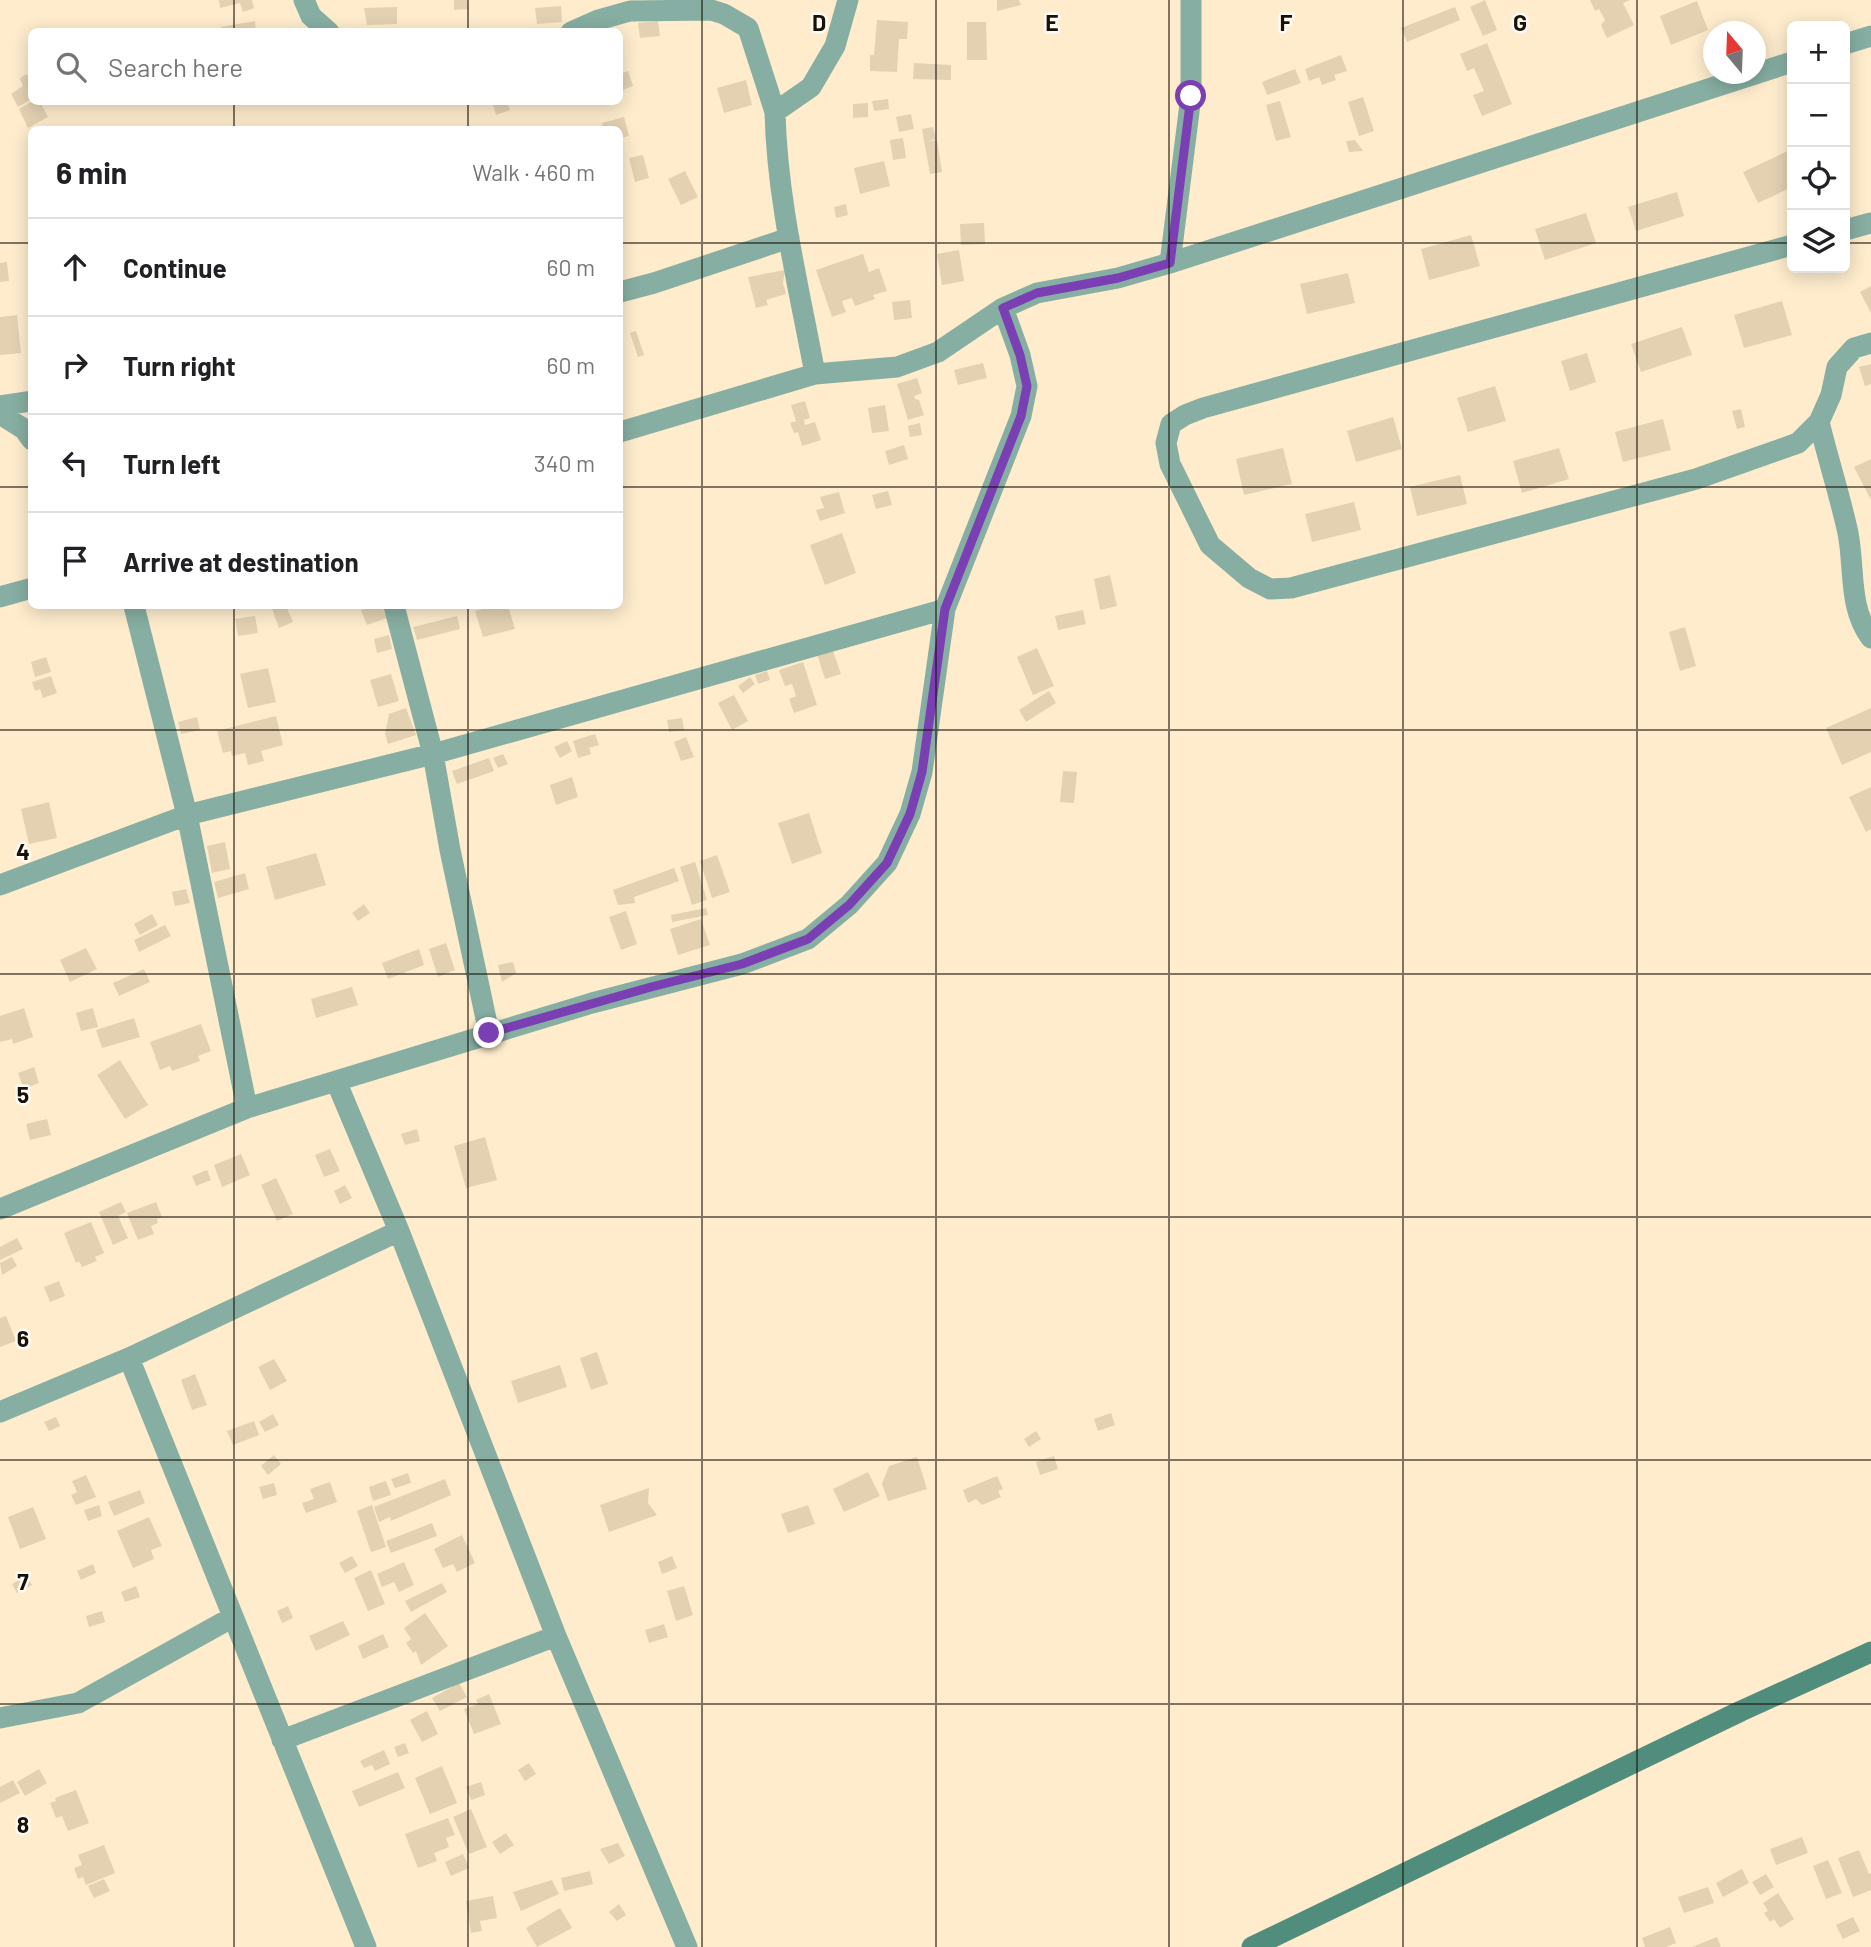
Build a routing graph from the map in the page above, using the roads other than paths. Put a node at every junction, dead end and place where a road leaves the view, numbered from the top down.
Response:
1 (304, 0) edge
2 (848, 0) edge
3 (1191, 0) edge
4 (599, 10) edge
5 (324, 28) edge
6 (576, 28) edge
7 (1871, 36) edge
8 (1850, 42) edge
9 (1787, 64) edge
10 (775, 112) junction
11 (1871, 223) edge
12 (1850, 229) edge
13 (789, 238) junction
14 (1787, 245) edge
15 (1170, 263) junction
16 (623, 291) edge
17 (1003, 308) junction
18 (1871, 343) edge
19 (815, 374) junction
20 (28, 402) edge
21 (0, 406) edge
22 (0, 414) edge
23 (1819, 422) junction
24 (623, 431) edge
25 (28, 435) edge
26 (28, 588) edge
27 (0, 597) edge
28 (135, 609) edge
29 (395, 609) edge
30 (945, 609) junction
31 (1871, 638) edge
32 (433, 754) junction
33 (187, 815) junction
34 (0, 885) edge
35 (489, 1033) junction
36 (336, 1081) junction
37 (247, 1108) junction
38 (0, 1209) edge
39 (399, 1231) junction
40 (129, 1358) junction
41 (0, 1412) edge
42 (233, 1617) junction
43 (556, 1636) junction
44 (1871, 1652) edge
45 (0, 1718) edge
46 (282, 1740) junction
47 (366, 1947) edge
48 (687, 1947) edge
49 (1252, 1947) edge

1 - 5 street
2 - 10 street
3 - 15 street
4 - 6 street
4 - 10 street
7 - 8 street
9 - 15 street
10 - 13 street
11 - 12 street
13 - 16 street
13 - 19 street
14 - 23 street
15 - 17 street
17 - 19 street
17 - 30 street
18 - 23 street
19 - 24 street
20 - 21 street
22 - 25 street
23 - 31 street
26 - 27 street
28 - 33 street
29 - 32 street
30 - 32 street
30 - 35 street
32 - 33 street
32 - 35 street
33 - 34 street
33 - 37 street
35 - 36 street
36 - 37 street
36 - 39 street
37 - 38 street
39 - 40 street
39 - 43 street
40 - 41 street
40 - 42 street
42 - 45 street
42 - 46 street
43 - 46 street
43 - 48 street
44 - 49 street
46 - 47 street

